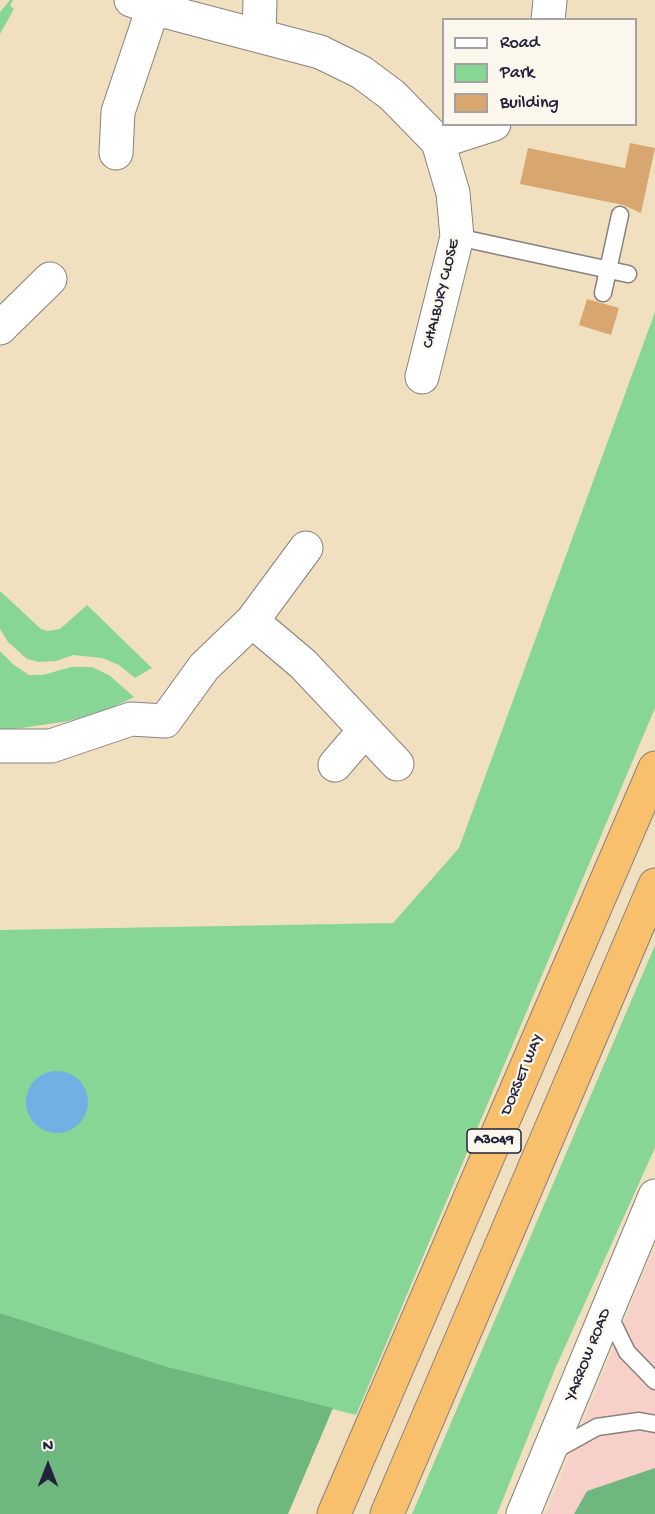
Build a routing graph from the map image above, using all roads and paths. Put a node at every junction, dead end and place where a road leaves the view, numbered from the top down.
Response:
1 (260, 0) edge
2 (142, 4) edge
3 (259, 36) junction
4 (488, 126) edge
5 (438, 142) junction
6 (116, 153) dead end
7 (620, 215) dead end
8 (457, 237) junction
9 (608, 270) junction
10 (628, 274) dead end
11 (50, 279) dead end
12 (603, 293) dead end
13 (5, 313) edge
14 (422, 377) dead end
15 (306, 548) dead end
16 (252, 621) junction
17 (365, 730) junction
18 (0, 746) edge
19 (397, 764) dead end
20 (335, 765) dead end
21 (655, 768) edge
22 (655, 885) edge
23 (655, 1196) edge
24 (607, 1310) junction
25 (655, 1381) edge
26 (655, 1424) edge
27 (548, 1455) junction
28 (334, 1514) edge
29 (387, 1514) edge
30 (523, 1514) edge

1 - 3 street
2 - 3 street, CHALBURY CLOSE
2 - 6 street, CHALBURY CLOSE
3 - 5 street, CHALBURY CLOSE
4 - 5 street
5 - 8 street, CHALBURY CLOSE
7 - 9 lane
8 - 9 lane
8 - 14 street, CHALBURY CLOSE
9 - 10 lane
9 - 12 lane
11 - 13 street
15 - 16 street
16 - 17 street
16 - 18 street
17 - 19 street
17 - 20 street
21 - 28 highway, DORSET WAY / A3049
22 - 29 highway, A3049
23 - 24 street, YARROW ROAD
24 - 25 lane
24 - 27 street, YARROW ROAD
26 - 27 lane
27 - 30 street, YARROW ROAD

